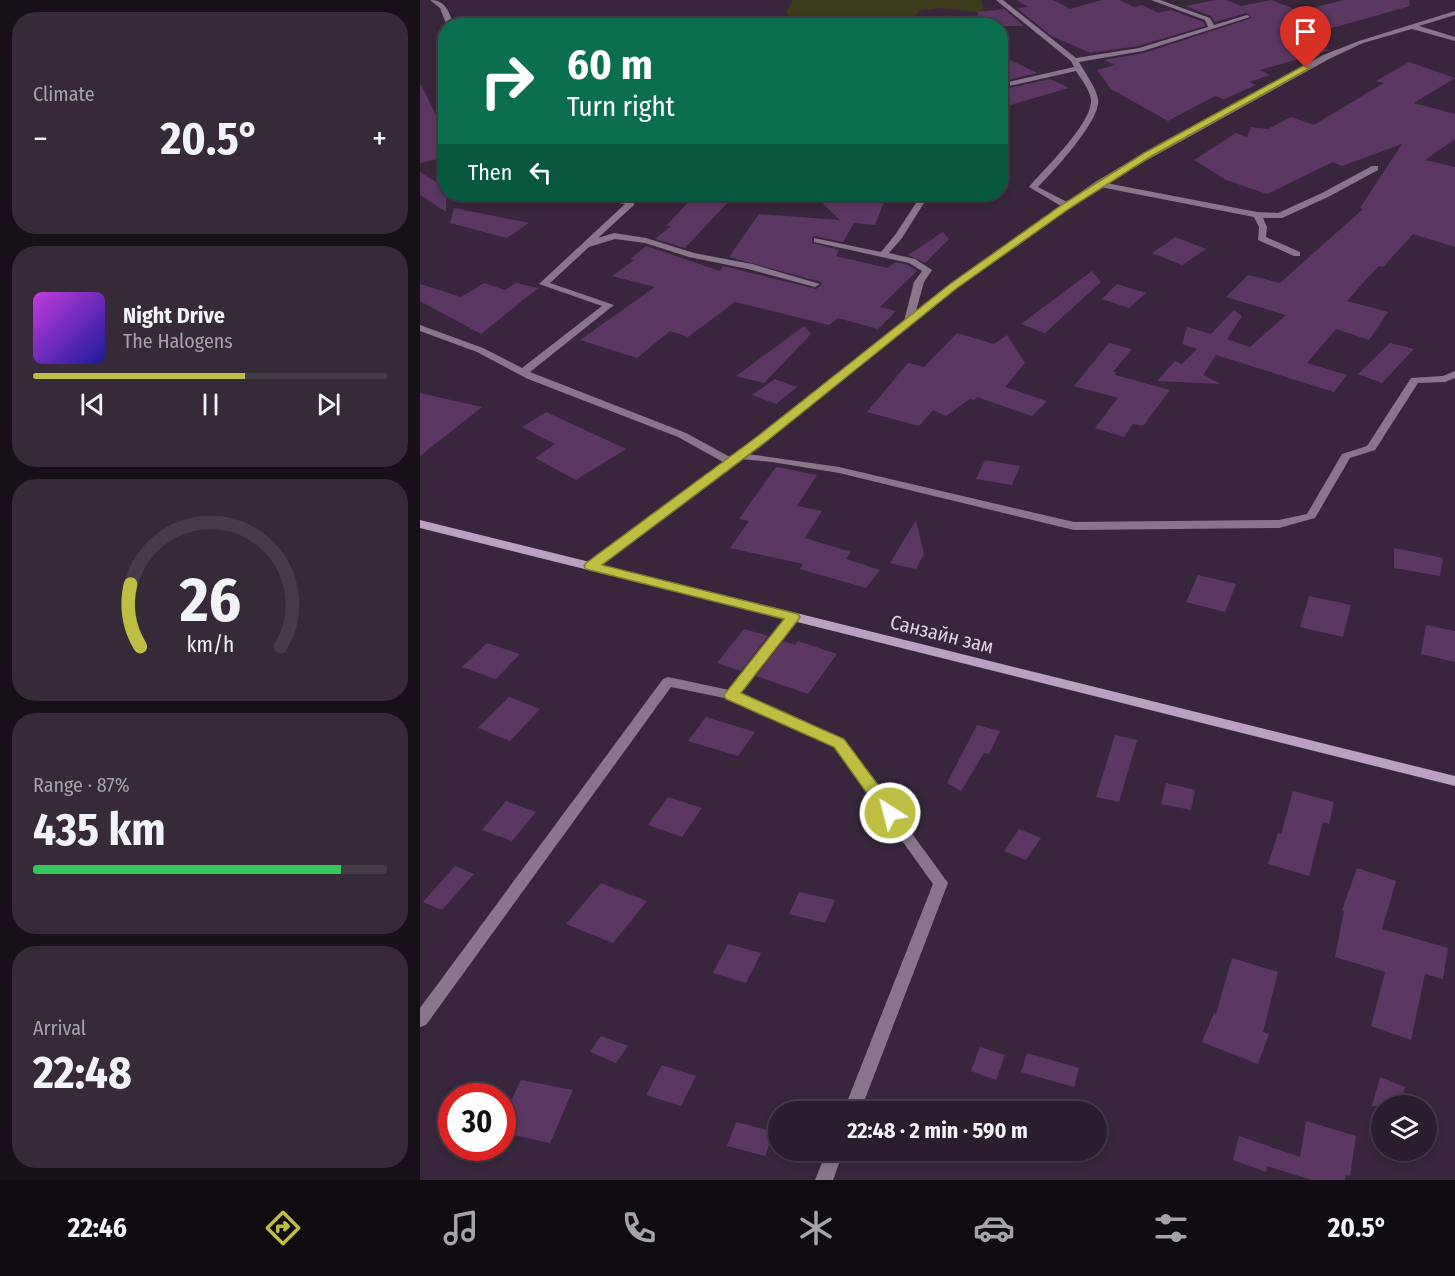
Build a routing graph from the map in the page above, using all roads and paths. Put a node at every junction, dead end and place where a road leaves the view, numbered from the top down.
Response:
1 (433, 0) edge
2 (999, 0) edge
3 (1154, 0) edge
4 (1455, 13) edge
5 (1246, 17) dead end
6 (448, 18) edge
7 (1410, 26) junction
8 (1212, 28) junction
9 (1455, 39) edge
10 (1076, 64) junction
11 (1008, 84) edge
12 (1375, 168) dead end
13 (1098, 184) junction
14 (619, 201) edge
15 (919, 201) edge
16 (1067, 206) junction
17 (1257, 215) junction
18 (817, 240) dead end
19 (586, 245) junction
20 (884, 254) junction
21 (1297, 254) dead end
22 (815, 284) dead end
23 (909, 321) junction
24 (420, 328) edge
25 (523, 372) junction
26 (1455, 374) edge
27 (735, 459) junction
28 (420, 524) edge
29 (591, 566) junction
30 (793, 617) junction
31 (732, 695) junction
32 (1455, 781) edge
33 (420, 1020) edge
34 (855, 1101) edge
35 (832, 1161) edge
36 (824, 1180) edge

1 - 6 street
2 - 10 street
3 - 8 street
4 - 7 street
5 - 8 street
7 - 9 street
7 - 13 street
8 - 10 street
10 - 11 street
10 - 16 street
12 - 17 street
13 - 16 street
13 - 17 street
14 - 19 street
15 - 20 street
16 - 23 street
17 - 21 street
18 - 20 street
19 - 22 street
19 - 25 street
20 - 23 street
23 - 27 street
24 - 25 street
25 - 27 street
26 - 27 street
27 - 29 street
28 - 29 main road, Санзайн зам
29 - 30 main road, Санзайн зам
30 - 31 street
30 - 32 main road, Санзайн зам
31 - 33 street
31 - 34 street
35 - 36 street

